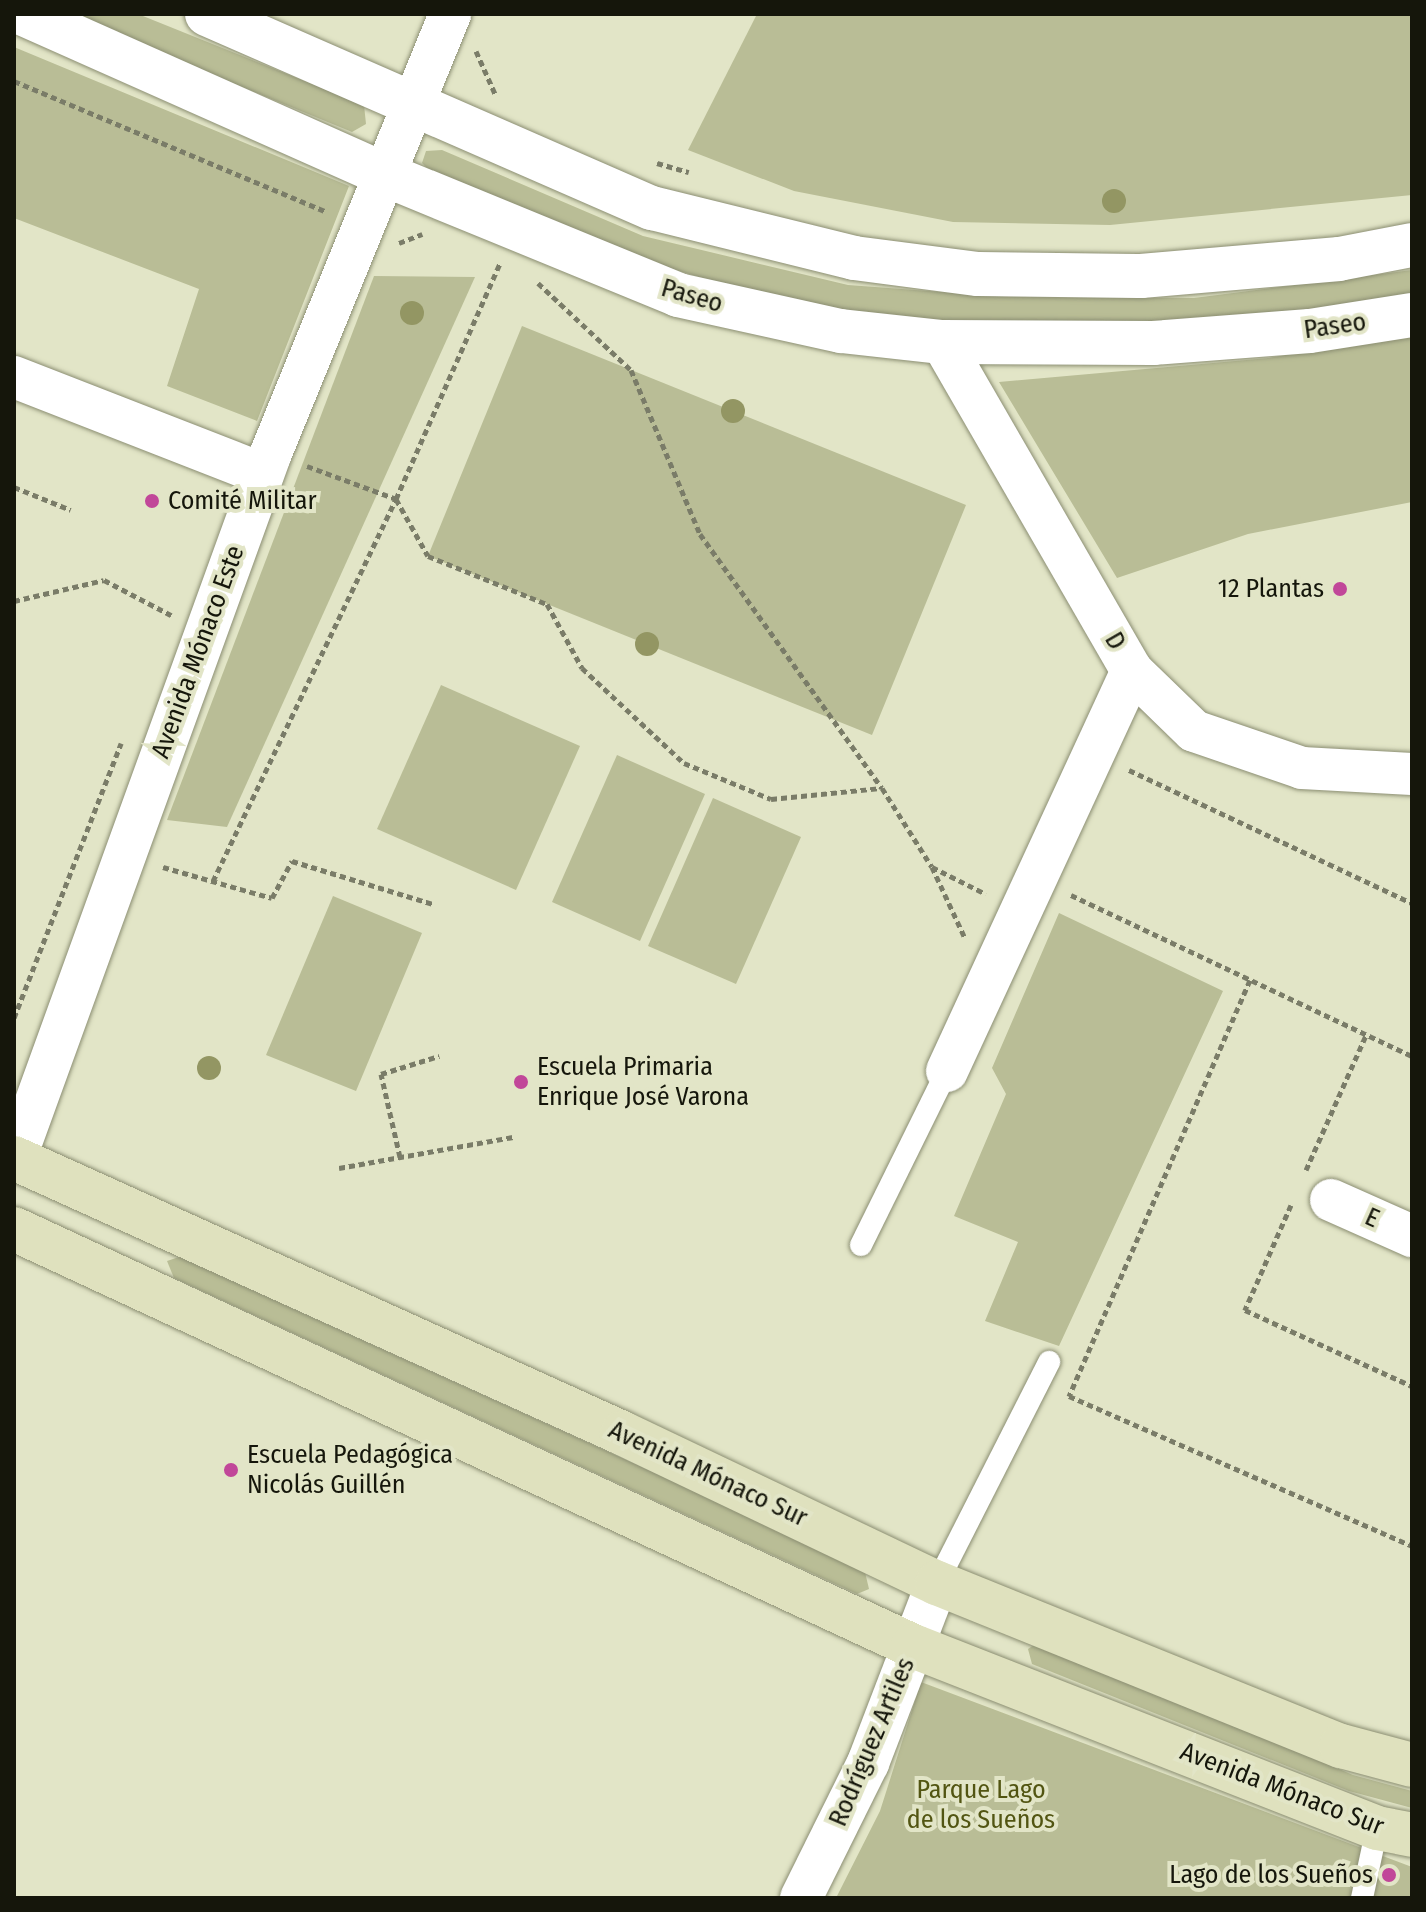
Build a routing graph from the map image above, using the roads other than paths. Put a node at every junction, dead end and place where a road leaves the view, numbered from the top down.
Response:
1 (25, 14) edge
2 (207, 14) edge
3 (460, 25) edge
4 (416, 106) junction
5 (386, 175) junction
6 (1412, 245) edge
7 (1412, 315) edge
8 (942, 342) junction
9 (14, 377) edge
10 (267, 463) junction
11 (1132, 671) junction
12 (1412, 774) edge
13 (947, 1071) joint
14 (14, 1160) edge
15 (1310, 1192) road end
16 (14, 1229) edge
17 (1412, 1236) edge
18 (861, 1245) dead end
19 (1049, 1362) dead end
20 (937, 1583) junction
21 (913, 1646) junction
22 (1406, 1764) edge
23 (1395, 1832) edge
24 (801, 1898) edge
25 (1362, 1898) edge

1 - 5 street, Paseo
2 - 4 street
3 - 4 street, Avenida Mónaco Este
4 - 5 street, Avenida Mónaco Este
4 - 6 street
5 - 8 street, Paseo
5 - 10 street, Avenida Mónaco Este
7 - 8 street, Paseo
8 - 11 street, D
9 - 10 street
10 - 14 street, Avenida Mónaco Este
11 - 12 street, D
11 - 13 street
13 - 18 lane
14 - 20 main road, Avenida Mónaco Sur
15 - 17 street, E
16 - 21 main road, Avenida Mónaco Sur
19 - 20 lane
20 - 21 street, Rodríguez Artiles
20 - 22 main road, Avenida Mónaco Sur
21 - 23 main road, Avenida Mónaco Sur
21 - 24 street, Rodríguez Artiles
22 - 23 main road
23 - 25 lane

